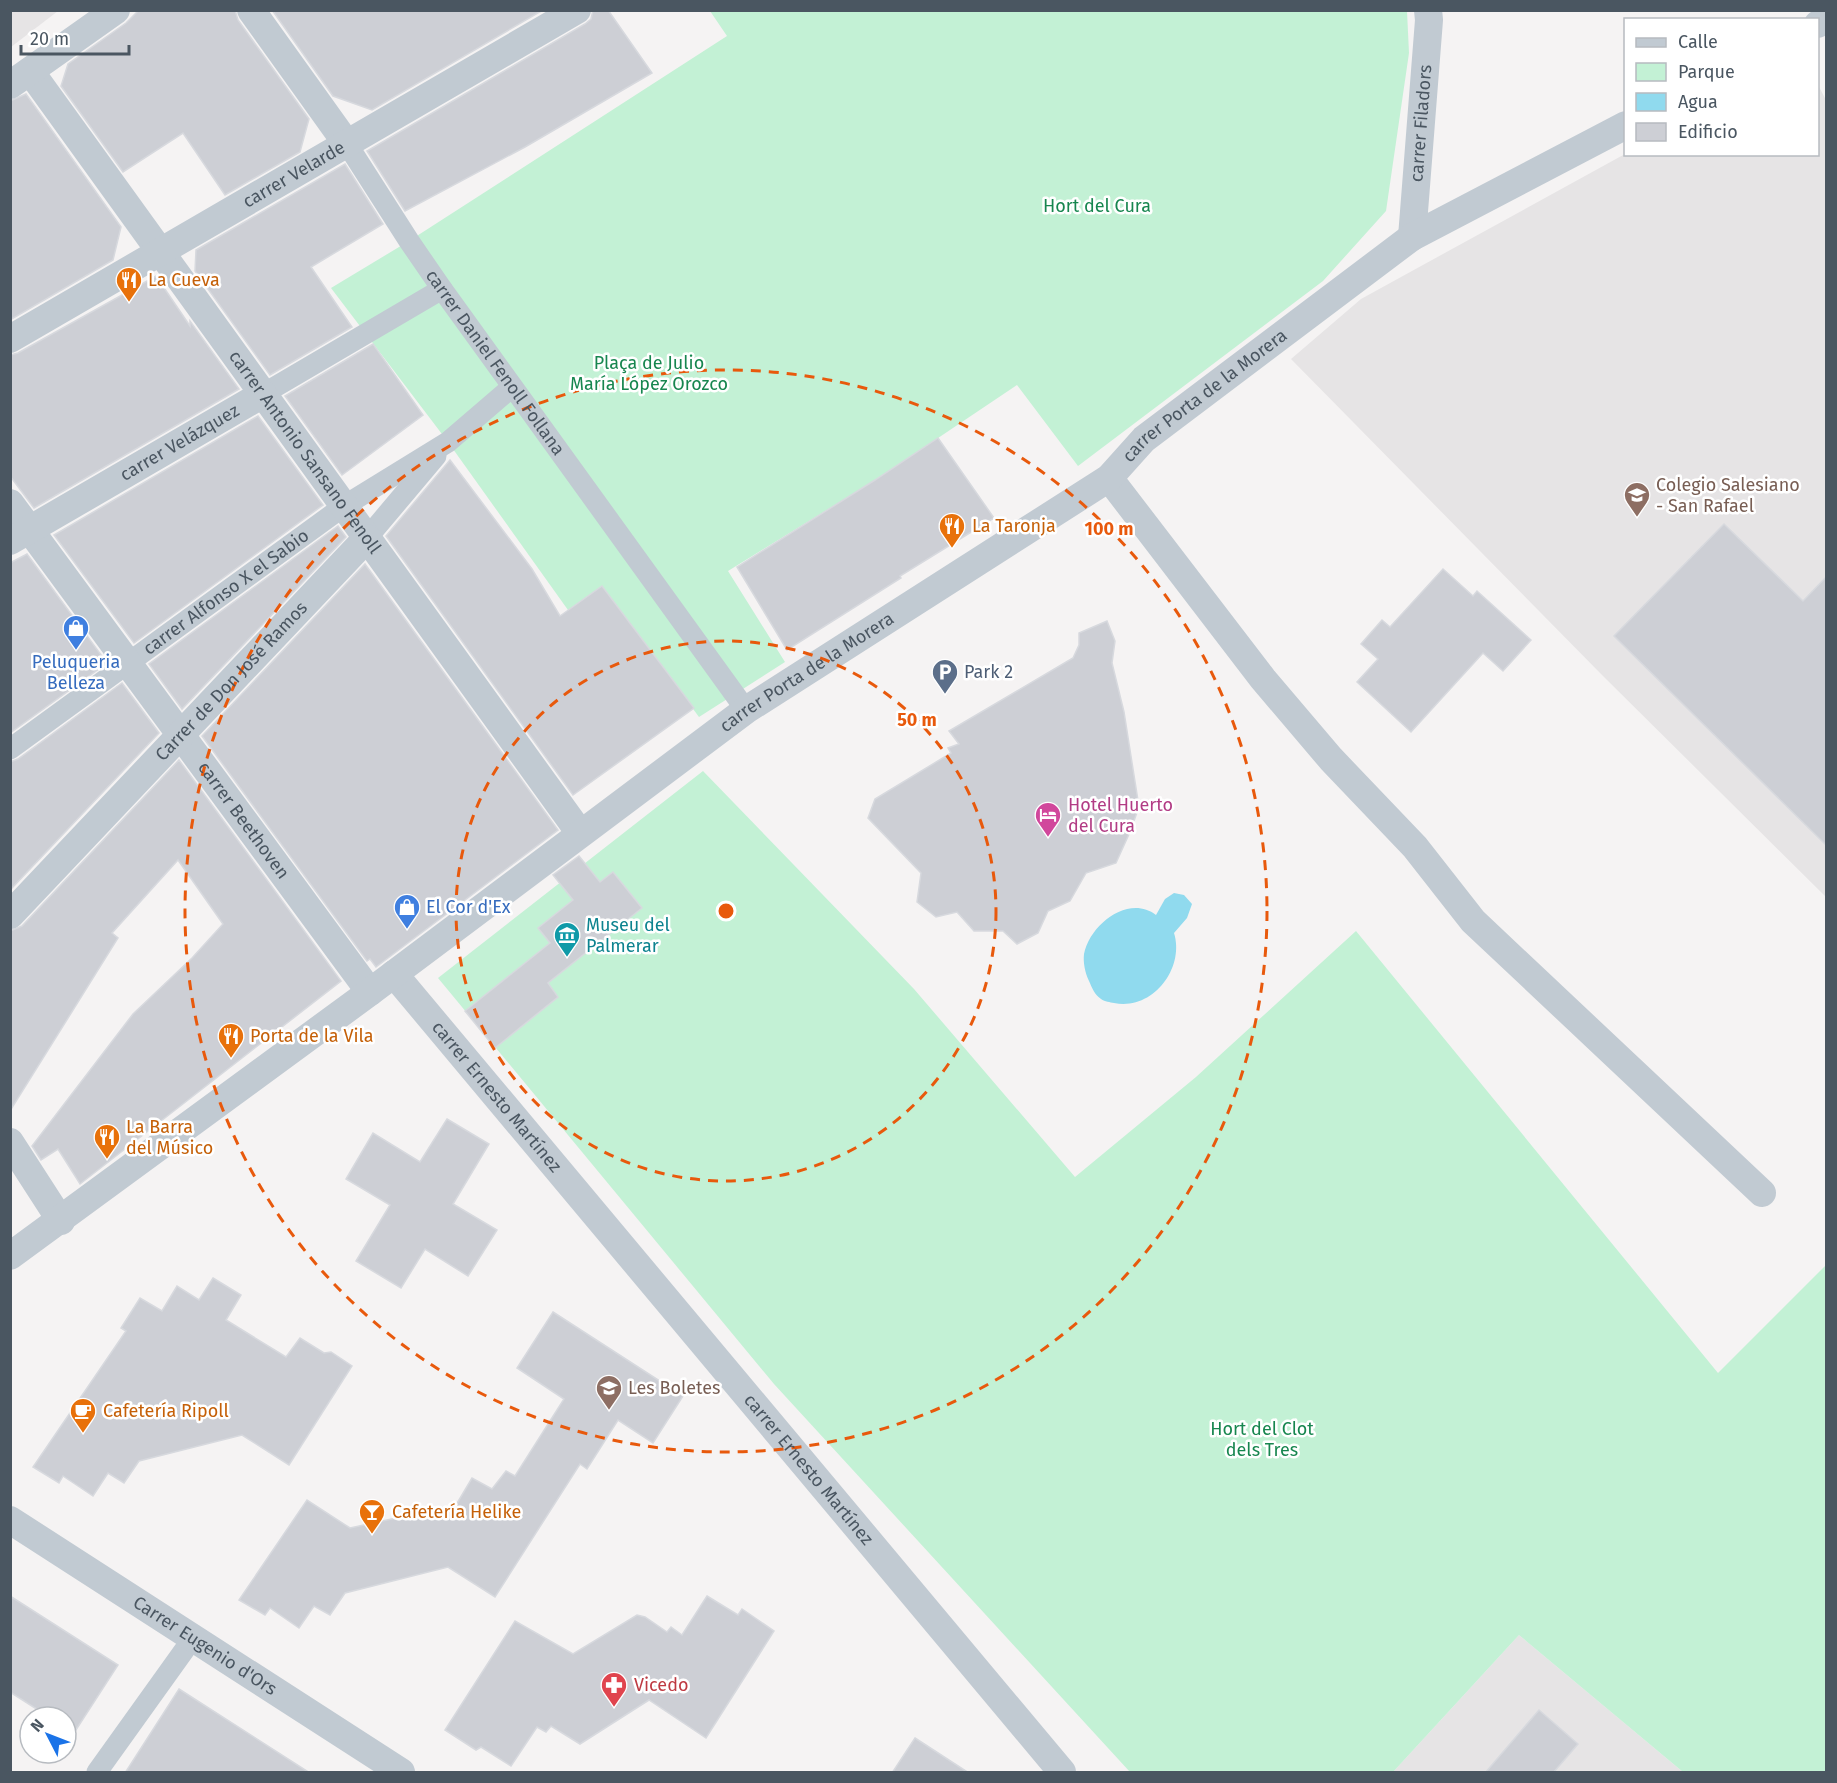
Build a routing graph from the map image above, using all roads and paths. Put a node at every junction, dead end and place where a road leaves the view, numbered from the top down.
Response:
1 (116, 10) edge
2 (251, 10) edge
3 (577, 10) edge
4 (1428, 10) edge
5 (20, 78) edge
6 (1624, 126) edge
7 (346, 144) junction
8 (1412, 237) junction
9 (160, 251) junction
10 (442, 289) junction
11 (10, 339) edge
12 (512, 387) junction
13 (263, 394) junction
14 (448, 442) junction
15 (1109, 478) junction
16 (10, 503) edge
17 (344, 506) junction
18 (20, 535) edge
19 (367, 538) junction
20 (128, 664) junction
21 (746, 710) junction
22 (181, 735) junction
23 (10, 749) edge
24 (580, 833) junction
25 (10, 915) edge
26 (394, 974) junction
27 (370, 992) junction
28 (10, 1142) edge
29 (1762, 1194) dead end
30 (61, 1221) junction
31 (10, 1256) edge
32 (10, 1520) edge
33 (193, 1638) junction
34 (397, 1772) edge
35 (97, 1773) edge
36 (1062, 1773) edge

1 - 5 street
2 - 7 street, carrer Daniel Fenoll Follana
3 - 7 street, carrer Velarde
4 - 8 street, carrer Filadors
5 - 9 street, carrer Antonio Sansano Fenoll
6 - 8 street, carrer Porta de la Morera
7 - 9 street, carrer Velarde
7 - 10 street, carrer Daniel Fenoll Follana
8 - 15 street, carrer Porta de la Morera
9 - 11 street, carrer Velarde
9 - 13 street, carrer Antonio Sansano Fenoll
10 - 12 street, carrer Daniel Fenoll Follana
10 - 13 street, carrer Velázquez
12 - 14 street
12 - 21 street, carrer Daniel Fenoll Follana
13 - 17 street, carrer Antonio Sansano Fenoll
13 - 18 street, carrer Velázquez
14 - 17 street, carrer Alfonso X el Sabio
14 - 19 street, Carrer de Don José Ramos
15 - 21 street, carrer Porta de la Morera
15 - 29 street
16 - 18 street, carrer Beethoven
17 - 19 street, carrer Antonio Sansano Fenoll
17 - 20 street, carrer Alfonso X el Sabio
18 - 20 street, carrer Beethoven
19 - 22 street, Carrer de Don José Ramos
19 - 24 street, carrer Antonio Sansano Fenoll
20 - 22 street, carrer Beethoven
20 - 23 street, carrer Alfonso X el Sabio
21 - 24 street, carrer Porta de la Morera
22 - 25 street, Carrer de Don José Ramos
22 - 27 street, carrer Beethoven
24 - 26 street, carrer Porta de la Morera
26 - 27 street, carrer Porta de la Morera
26 - 36 street, carrer Ernesto Martínez
27 - 30 street, carrer Porta de la Morera
28 - 30 street
30 - 31 street, carrer Porta de la Morera
32 - 33 street, Carrer Eugenio d'Ors
33 - 34 street, Carrer Eugenio d'Ors
33 - 35 street

